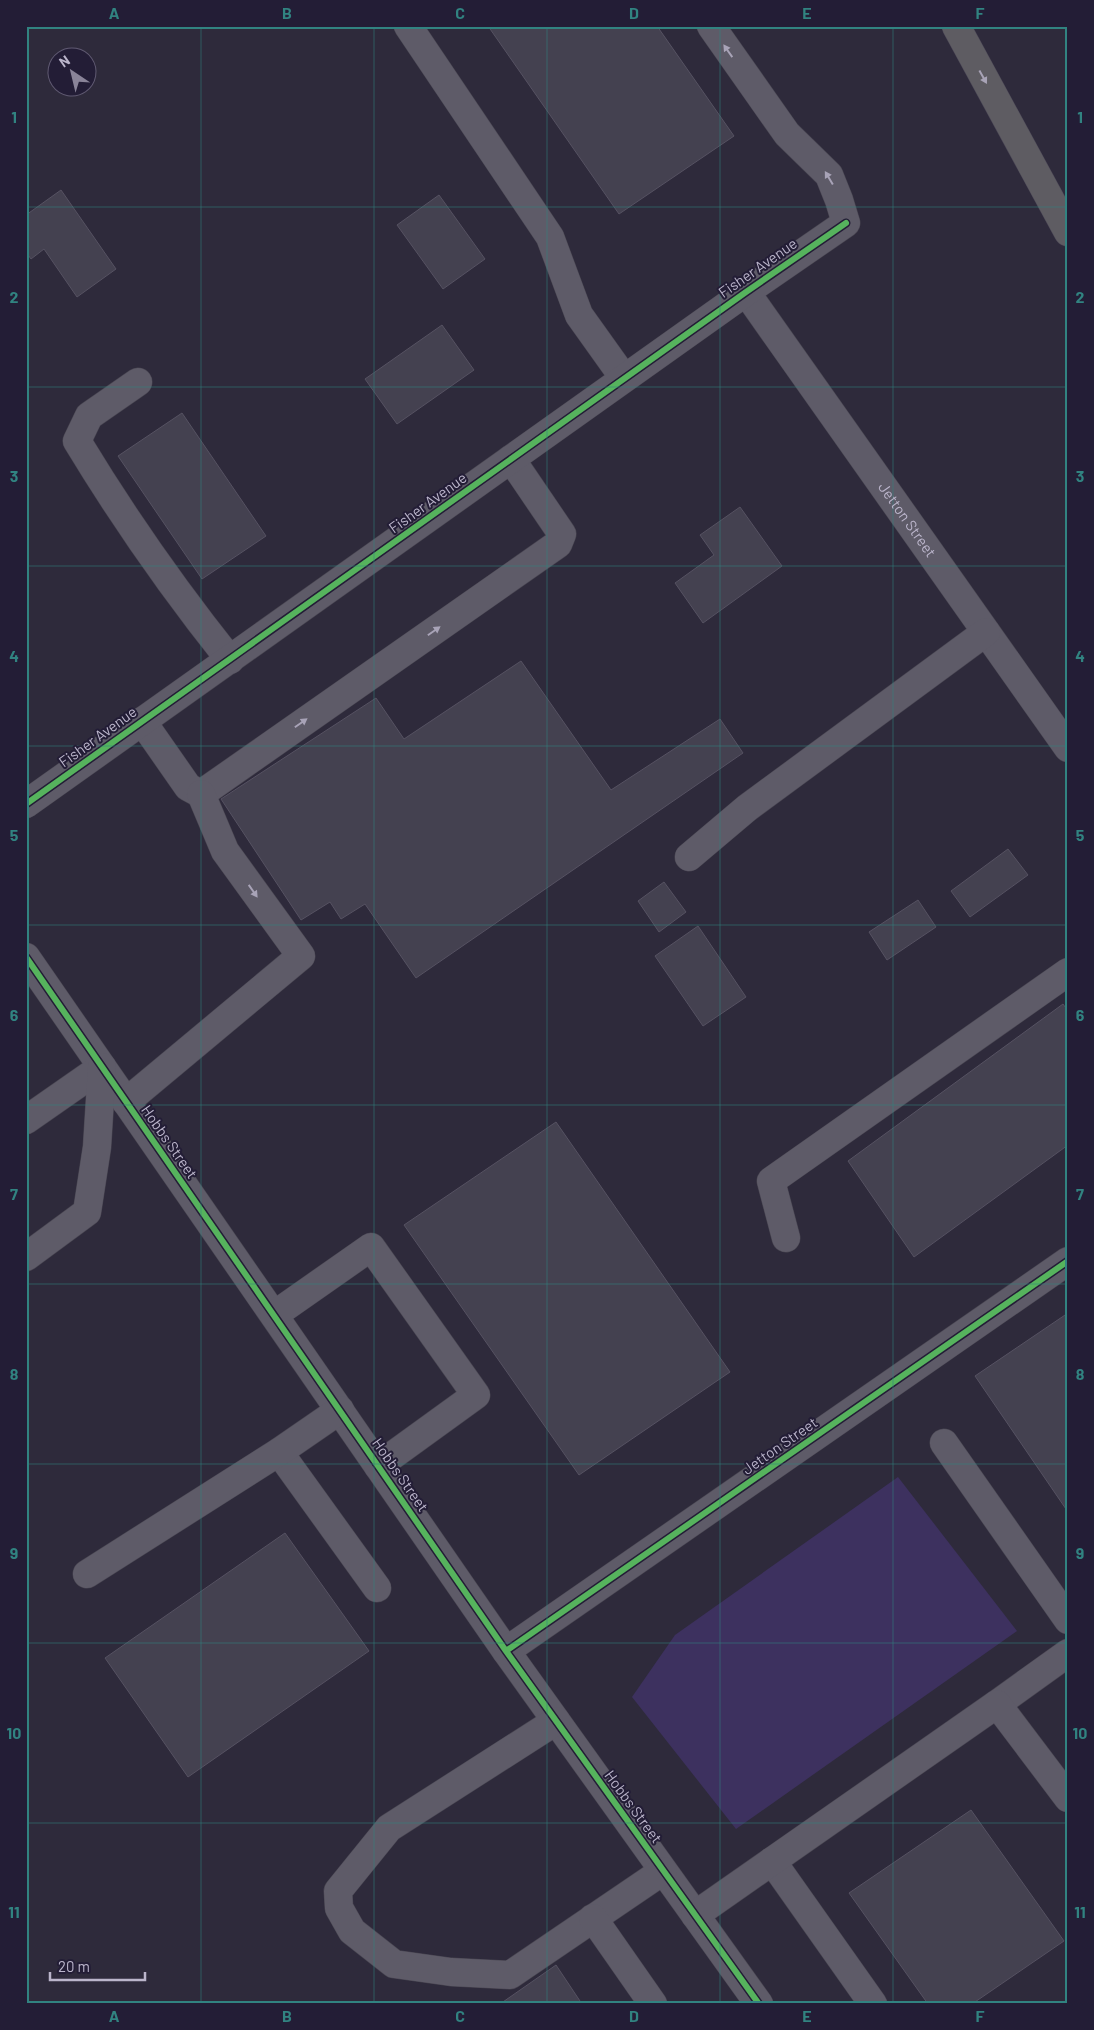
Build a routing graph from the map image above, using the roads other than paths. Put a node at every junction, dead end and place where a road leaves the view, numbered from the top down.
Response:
1 (408, 26) edge
2 (711, 26) edge
3 (956, 26) edge
4 (1068, 232) edge
5 (746, 292) junction
6 (624, 378) junction
7 (138, 382) dead end
8 (511, 459) junction
9 (986, 632) junction
10 (230, 660) junction
11 (142, 721) junction
12 (1068, 748) edge
13 (201, 794) junction
14 (26, 804) edge
15 (689, 857) dead end
16 (26, 957) edge
17 (1068, 972) edge
18 (102, 1067) junction
19 (126, 1102) junction
20 (26, 1120) edge
21 (786, 1238) dead end
22 (26, 1257) edge
23 (1068, 1261) edge
24 (274, 1315) junction
25 (340, 1410) junction
26 (944, 1443) dead end
27 (279, 1452) junction
28 (378, 1466) junction
29 (87, 1574) dead end
30 (377, 1588) dead end
31 (1068, 1620) edge
32 (506, 1651) junction
33 (1068, 1653) edge
34 (996, 1704) junction
35 (556, 1721) junction
36 (1068, 1798) edge
37 (772, 1861) junction
38 (663, 1871) junction
39 (695, 1915) junction
40 (592, 1918) junction
41 (653, 2004) edge
42 (759, 2004) edge
43 (873, 2004) edge

1 - 6 street
5 -> 2 street, Fisher Avenue
3 -> 4 highway
5 - 6 street, Fisher Avenue
5 - 9 street, Jetton Street
6 - 8 street, Fisher Avenue
7 - 10 street
8 - 10 street, Fisher Avenue
13 -> 8 street
9 - 12 street, Jetton Street
9 - 15 street
10 - 11 street, Fisher Avenue
11 - 13 street
11 - 14 street, Fisher Avenue
13 -> 19 street
16 - 18 street, Hobbs Street
17 - 21 street
18 - 19 street, Hobbs Street
18 - 20 street
18 - 22 street
19 - 24 street, Hobbs Street
23 - 32 street, Jetton Street
24 - 25 street, Hobbs Street
24 - 28 street
25 - 27 street
25 - 28 street, Hobbs Street
26 - 31 street
27 - 29 street
27 - 30 street
28 - 32 street, Hobbs Street
32 - 35 street, Hobbs Street
33 - 34 street
34 - 36 street
34 - 37 street
35 - 38 street, Hobbs Street
35 - 40 street
37 - 39 street
37 - 43 street
38 - 39 street, Hobbs Street
38 - 40 street
39 - 42 street, Hobbs Street
40 - 41 street

